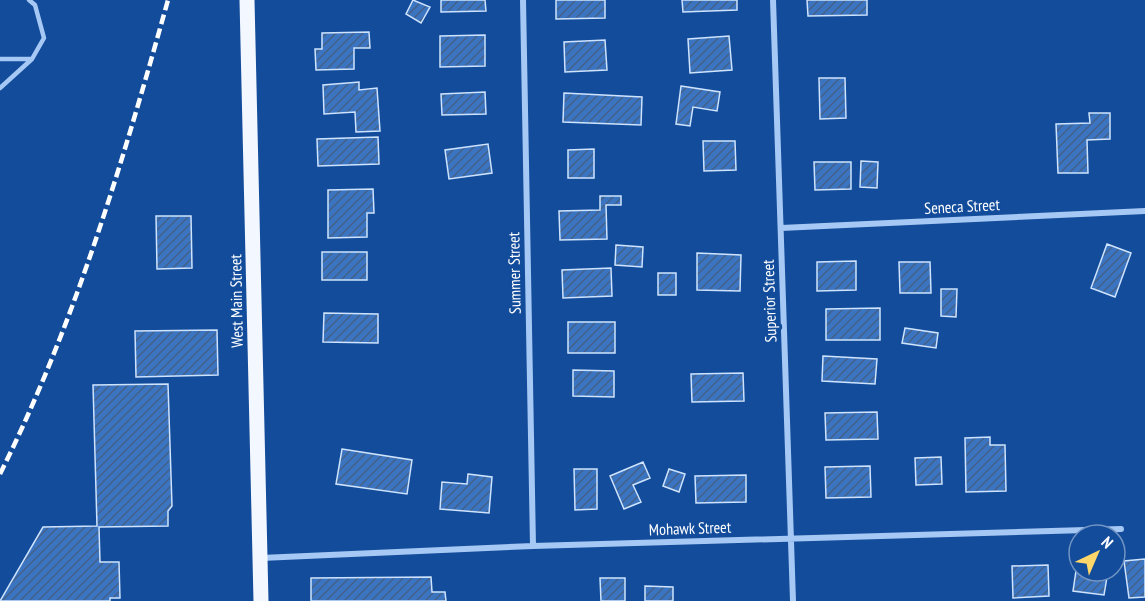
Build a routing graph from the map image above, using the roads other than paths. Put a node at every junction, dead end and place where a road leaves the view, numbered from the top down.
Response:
1 (29, 0) edge
2 (247, 0) edge
3 (523, 0) edge
4 (773, 0) edge
5 (0, 59) edge
6 (32, 59) junction
7 (0, 88) edge
8 (1145, 211) edge
9 (781, 228) junction
10 (1067, 530) edge
11 (790, 538) junction
12 (533, 546) junction
13 (260, 558) junction
14 (261, 601) edge
15 (793, 601) edge

1 - 6 lane
2 - 13 main road, West Main Street
3 - 12 street, Summer Street
4 - 9 street, Superior Street
5 - 6 lane
6 - 7 lane
8 - 9 street, Seneca Street
9 - 11 street, Superior Street
10 - 11 street, Mohawk Street
11 - 12 street, Mohawk Street
11 - 15 street, Superior Street
12 - 13 street, Mohawk Street
13 - 14 main road, West Main Street

